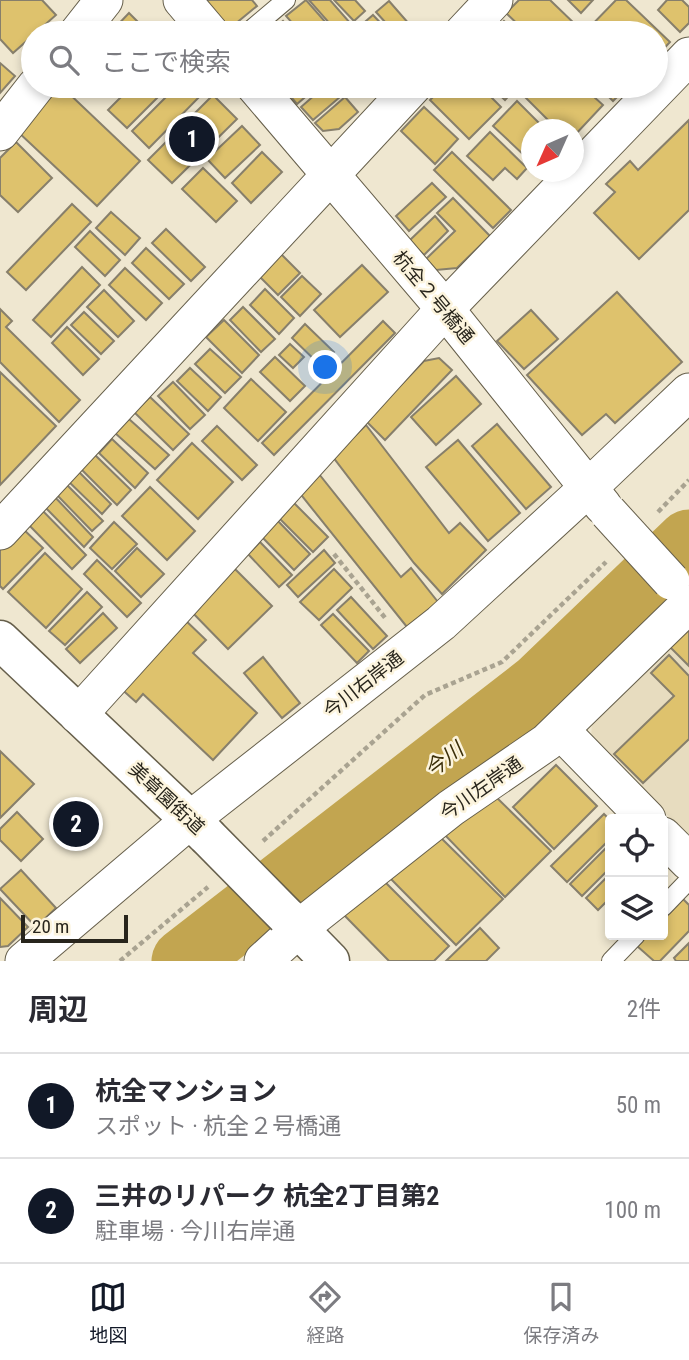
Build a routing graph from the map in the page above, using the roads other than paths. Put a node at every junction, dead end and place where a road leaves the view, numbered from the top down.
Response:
1 (104, 0) edge
2 (182, 0) edge
3 (286, 0) edge
4 (494, 0) edge
5 (87, 21) edge
6 (200, 21) edge
7 (261, 21) edge
8 (474, 21) edge
9 (689, 56) edge
10 (668, 78) edge
11 (27, 98) edge
12 (265, 98) edge
13 (402, 98) edge
14 (648, 98) edge
15 (0, 132) edge
16 (331, 174) junction
17 (445, 309) junction
18 (689, 392) edge
19 (598, 500) junction
20 (0, 531) edge
21 (682, 597) edge
22 (0, 640) edge
23 (78, 715) junction
24 (560, 730) junction
25 (642, 814) edge
26 (198, 828) junction
27 (668, 841) edge
28 (689, 862) edge
29 (689, 880) edge
30 (668, 902) edge
31 (292, 923) junction
32 (631, 940) edge
33 (24, 961) edge
34 (262, 961) edge
35 (330, 961) edge
36 (611, 961) edge

1 - 5 street
2 - 6 street
3 - 7 lane
4 - 8 street
9 - 10 street
11 - 15 street
12 - 16 street, 杭全２号橋通
13 - 16 street
14 - 17 street
16 - 17 street, 杭全２号橋通
16 - 20 street
17 - 19 street, 杭全２号橋通
17 - 23 street
18 - 19 street, 今川右岸通
19 - 21 street, 杭全２号橋通, bridge
19 - 26 street, 今川右岸通
21 - 24 street, 今川左岸通
22 - 23 street, 美章園街道
23 - 26 street, 美章園街道
24 - 25 street
24 - 31 street, 今川左岸通
26 - 31 street, 美章園街道, bridge
26 - 33 street, 今川右岸通
27 - 28 street
29 - 30 lane
31 - 34 street, 今川左岸通
31 - 35 street, 美章園街道
32 - 36 lane

